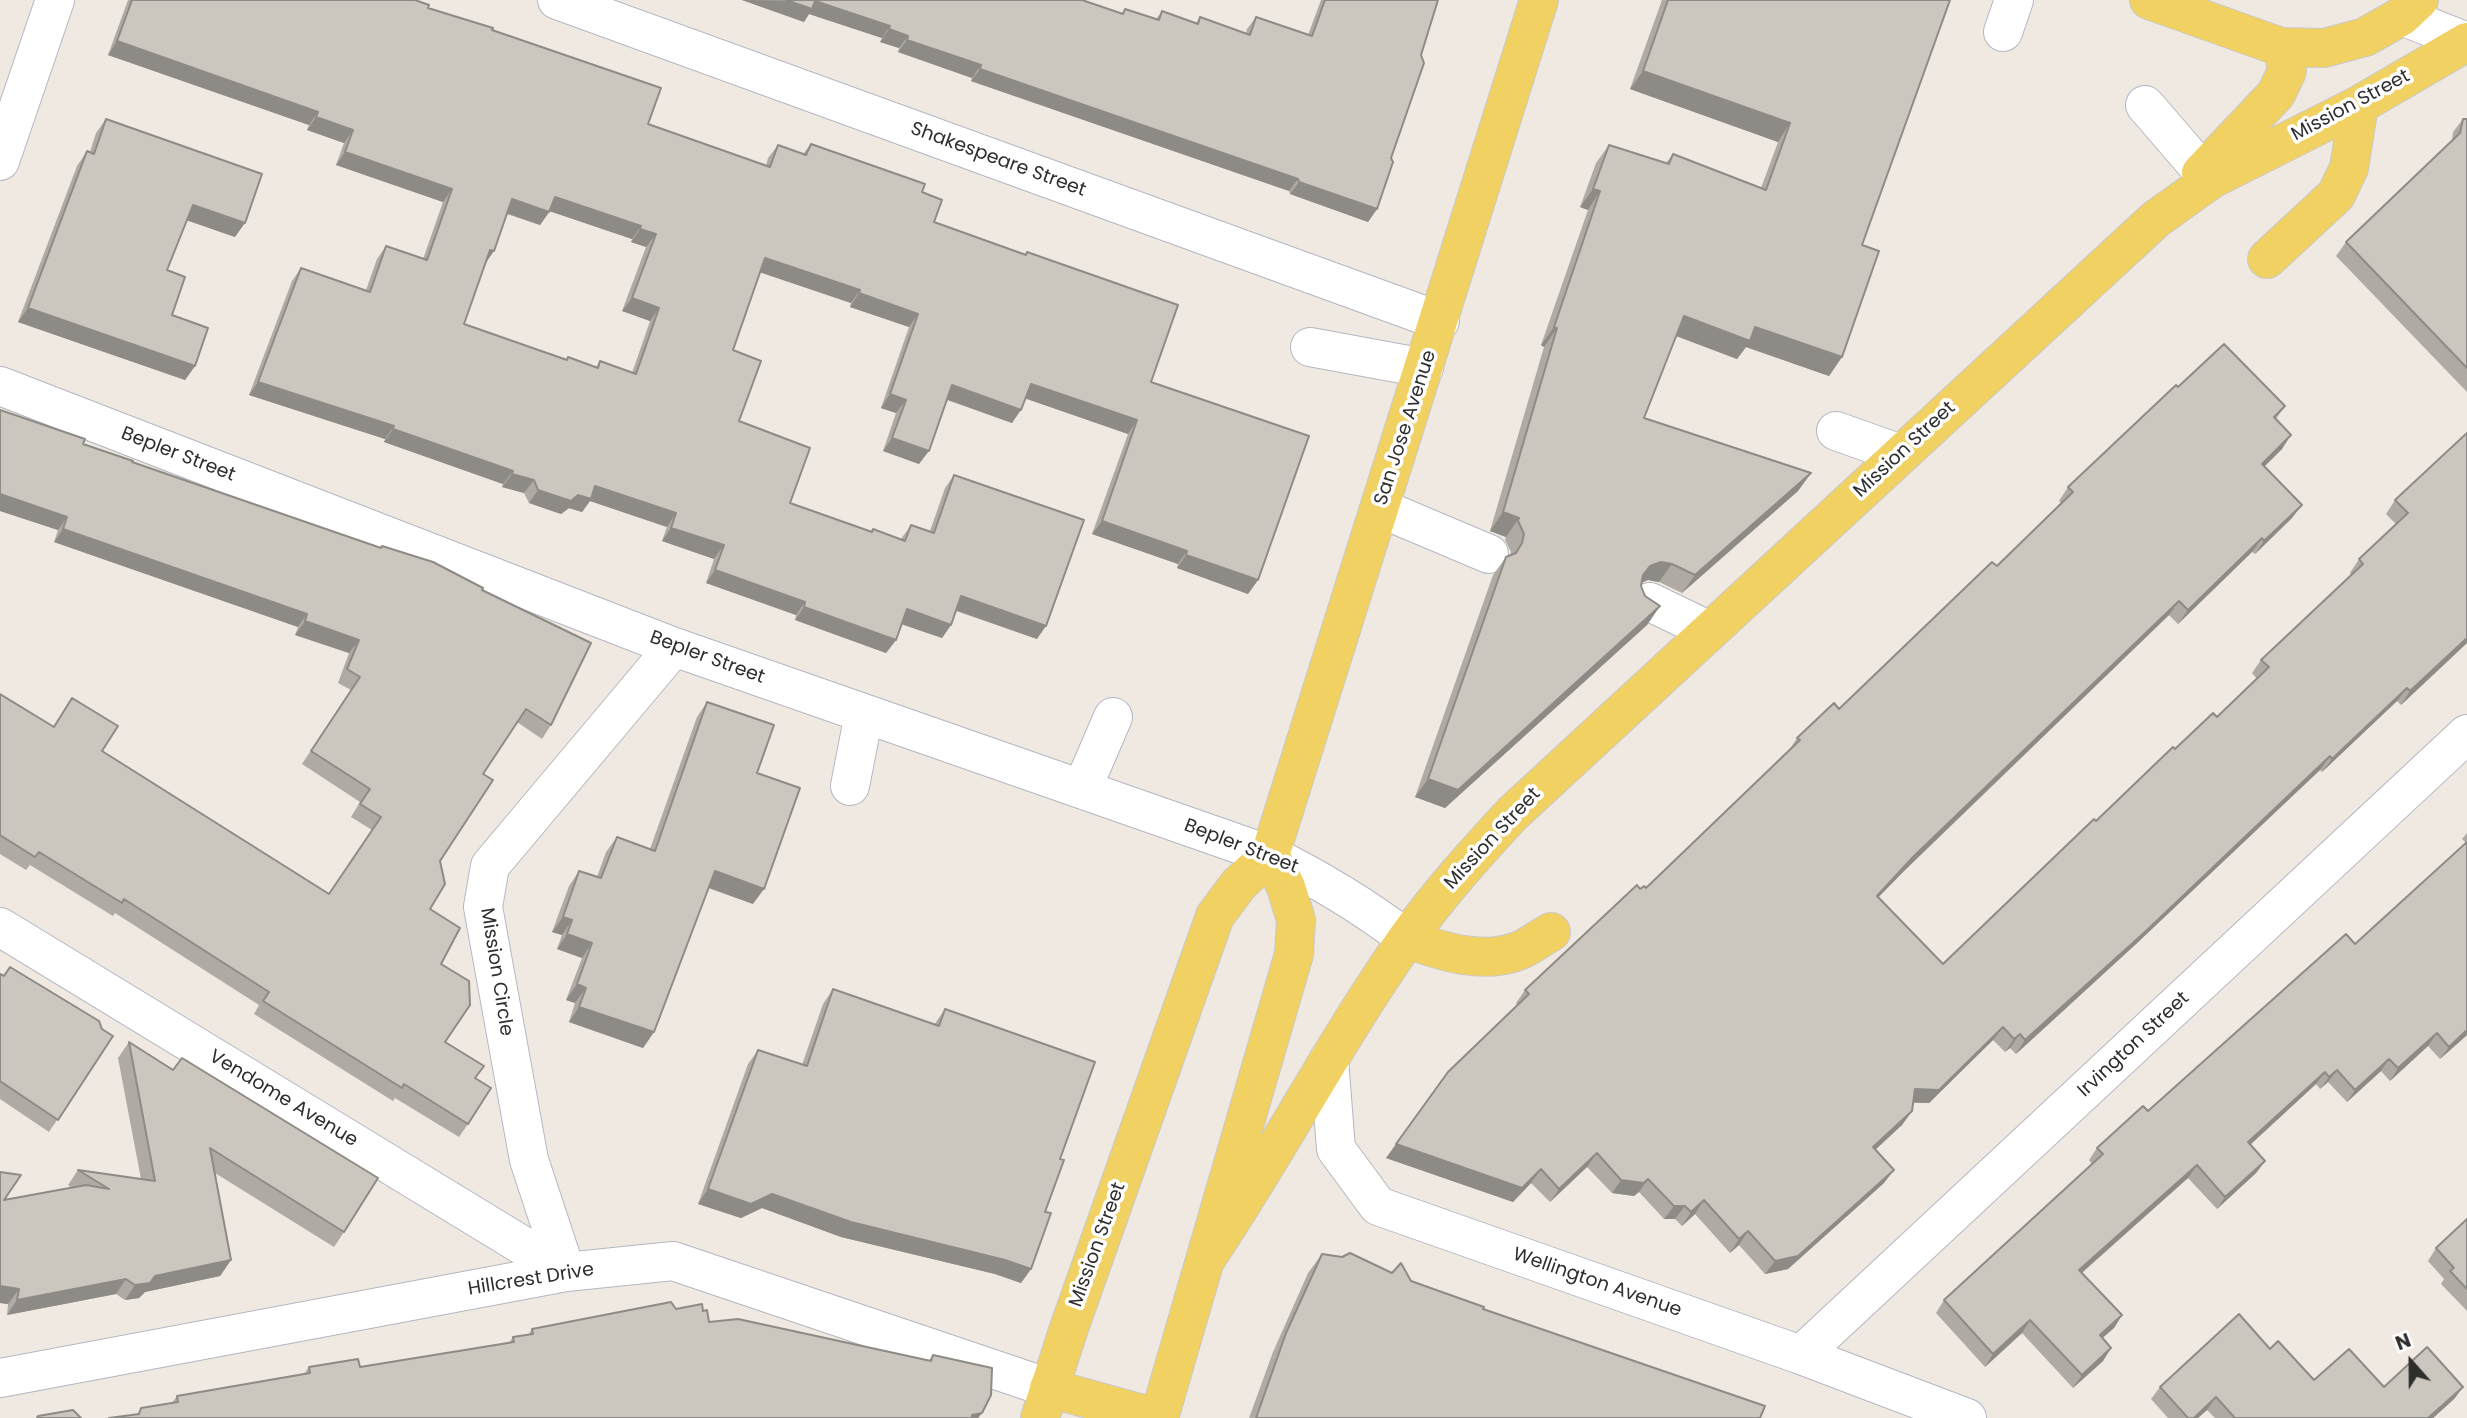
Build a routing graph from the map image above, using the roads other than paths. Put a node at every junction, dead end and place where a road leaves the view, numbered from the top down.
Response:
1 (55, 0) edge
2 (557, 0) edge
3 (1539, 0) edge
4 (2150, 0) edge
5 (2410, 8) edge
6 (2467, 42) edge
7 (2283, 47) junction
8 (2145, 105) dead end
9 (2359, 105) junction
10 (0, 162) edge
11 (2202, 171) junction
12 (2156, 219) junction
13 (2267, 259) dead end
14 (1440, 321) junction
15 (1310, 347) dead end
16 (1424, 368) junction
17 (0, 386) edge
18 (1836, 430) dead end
19 (1901, 454) junction
20 (1380, 508) junction
21 (1489, 554) dead end
22 (1650, 602) edge
23 (1710, 631) junction
24 (674, 647) junction
25 (864, 714) junction
26 (1113, 717) dead end
27 (2467, 734) edge
28 (850, 786) dead end
29 (1082, 789) junction
30 (1270, 855) junction
31 (0, 927) edge
32 (1551, 932) dead end
33 (1407, 939) junction
34 (1329, 1059) junction
35 (1215, 1245) junction
36 (566, 1272) junction
37 (1801, 1355) junction
38 (0, 1378) edge
39 (1044, 1403) edge
40 (1158, 1418) edge
41 (1967, 1418) edge

1 - 10 street
2 - 14 street, Shakespeare Street
3 - 14 main road, San Jose Avenue
4 - 7 main road
5 - 6 street
5 - 7 main road
6 - 9 main road, Mission Street
7 - 11 main road
8 - 11 street
9 - 12 main road, Mission Street
9 - 13 main road
11 - 12 main road
12 - 19 main road, Mission Street
14 - 16 main road, San Jose Avenue
15 - 16 street
16 - 20 main road, San Jose Avenue
17 - 24 street, Bepler Street
18 - 19 street
19 - 23 main road, Mission Street
20 - 21 street
20 - 30 main road, San Jose Avenue
22 - 23 street
23 - 33 main road, Mission Street
24 - 25 street, Bepler Street
24 - 36 street, Mission Circle
25 - 28 street
25 - 29 street, Bepler Street
26 - 29 street
27 - 37 street, Irvington Street
29 - 30 street, Bepler Street
30 - 33 street, Bepler Street
30 - 35 main road
30 - 39 main road, Mission Street
31 - 36 street, Vendome Avenue
32 - 33 main road
33 - 34 main road, Mission Street
34 - 35 main road, Mission Street
34 - 37 street, Wellington Avenue
35 - 40 main road
36 - 38 street, Hillcrest Drive
36 - 39 street, Hillcrest Drive
37 - 41 street, Wellington Avenue
39 - 40 main road

